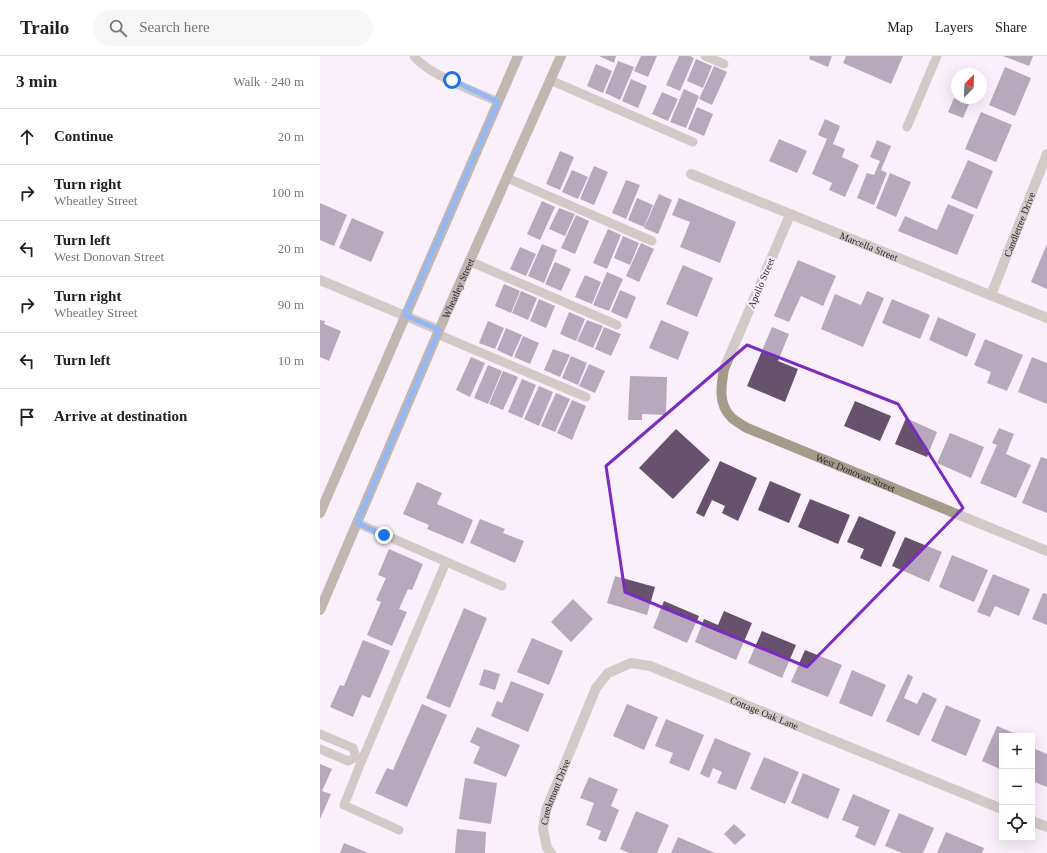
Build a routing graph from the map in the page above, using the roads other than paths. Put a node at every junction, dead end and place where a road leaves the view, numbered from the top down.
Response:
1 (414, 56) edge
2 (518, 56) edge
3 (561, 56) edge
4 (705, 56) edge
5 (936, 56) edge
6 (724, 64) dead end
7 (550, 80) junction
8 (498, 102) junction
9 (907, 128) dead end
10 (693, 142) dead end
11 (1047, 154) edge
12 (691, 174) dead end
13 (506, 178) junction
14 (790, 214) junction
15 (652, 241) dead end
16 (470, 261) junction
17 (320, 280) edge
18 (991, 295) junction
19 (405, 315) junction
20 (1047, 318) edge
21 (617, 325) dead end
22 (438, 332) junction
23 (731, 351) joint
24 (586, 397) dead end
25 (320, 513) edge
26 (357, 523) junction
27 (1047, 551) edge
28 (446, 562) junction
29 (502, 586) dead end
30 (320, 610) edge
31 (320, 734) edge
32 (320, 749) edge
33 (569, 753) joint
34 (359, 759) junction
35 (999, 808) edge
36 (1035, 822) edge
37 (1047, 827) edge
38 (399, 830) dead end
39 (551, 853) edge

1 - 8 lane
2 - 8 main road
3 - 7 main road, Wheatley Street
4 - 6 lane
5 - 9 lane
7 - 10 lane
7 - 13 main road, Wheatley Street
8 - 19 main road
11 - 18 street, Candletree Drive
12 - 14 street, Marcella Street
13 - 15 lane
13 - 16 main road, Wheatley Street
14 - 18 street, Marcella Street
14 - 23 street, Apollo Street
16 - 21 lane
16 - 22 main road, Wheatley Street
17 - 19 street
18 - 20 street, Marcella Street
19 - 22 street
19 - 25 main road
22 - 24 lane
22 - 26 main road, Wheatley Street
23 - 27 street, West Donovan Street
26 - 28 lane
26 - 30 main road, Wheatley Street
28 - 29 lane
28 - 34 lane
31 - 34 lane
32 - 34 lane
33 - 35 street, Cottage Oak Lane
33 - 39 street, Creekmont Drive
34 - 38 lane
36 - 37 street

